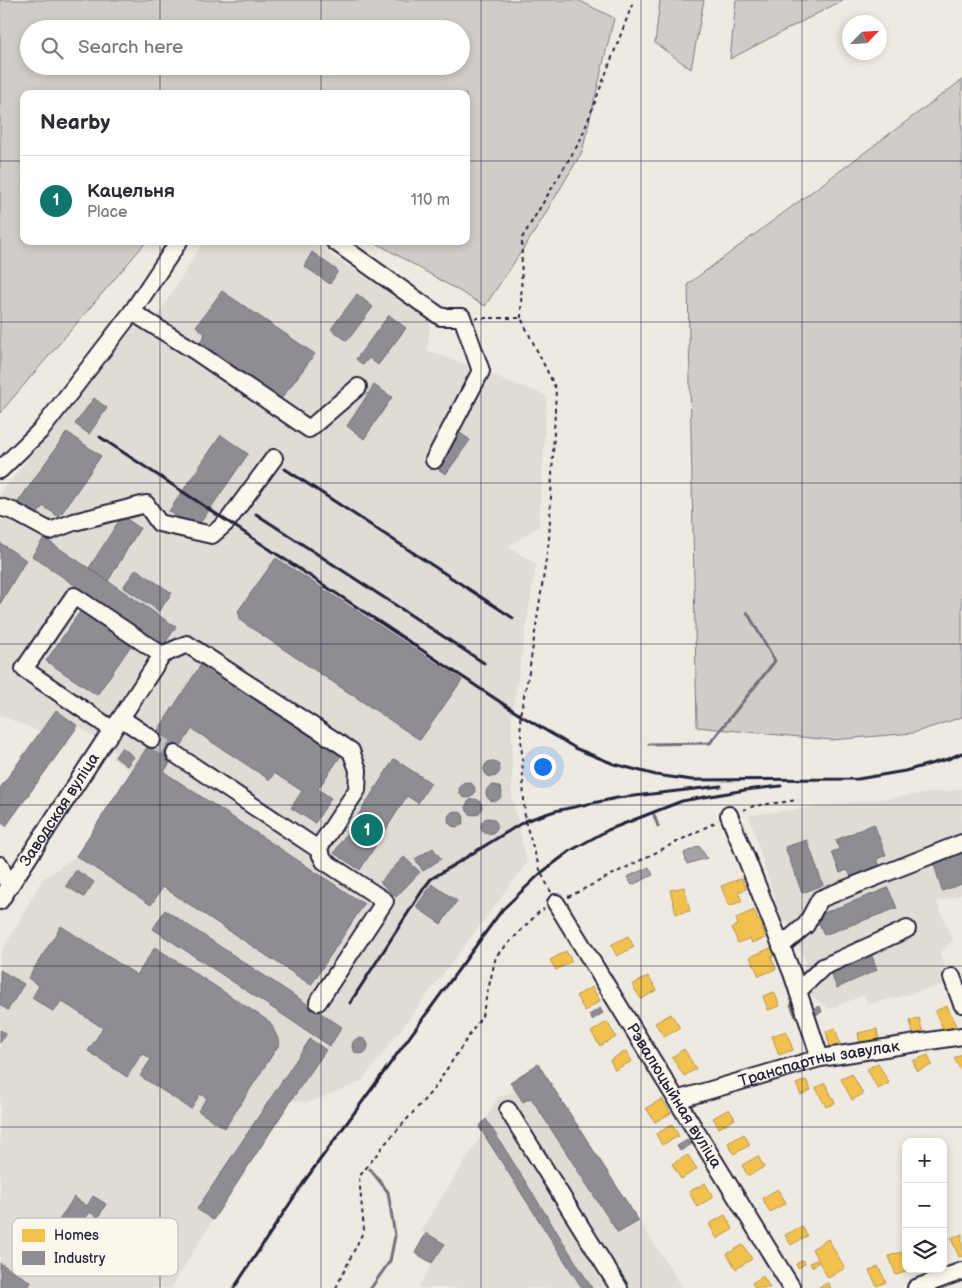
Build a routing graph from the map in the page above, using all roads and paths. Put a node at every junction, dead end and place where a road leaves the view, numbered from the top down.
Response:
1 (634, 0) edge
2 (177, 245) edge
3 (340, 245) edge
4 (132, 312) junction
5 (462, 317) junction
6 (521, 318) junction
7 (358, 387) dead end
8 (274, 458) dead end
9 (434, 460) dead end
10 (0, 470) edge
11 (0, 507) edge
12 (162, 655) junction
13 (117, 724) junction
14 (152, 739) tunnel mouth
15 (175, 754) tunnel mouth
16 (798, 800) dead end
17 (729, 815) junction
18 (962, 843) edge
19 (318, 849) junction
20 (0, 865) edge
21 (9, 887) junction
22 (0, 901) edge
23 (556, 903) junction
24 (907, 929) dead end
25 (782, 946) junction
26 (952, 977) dead end
27 (798, 991) junction
28 (318, 1002) dead end
29 (962, 1004) edge
30 (962, 1036) edge
31 (820, 1058) junction
32 (676, 1100) junction
33 (508, 1110) dead end
34 (962, 1271) edge
35 (336, 1288) edge
36 (619, 1288) edge
37 (792, 1288) edge
38 (916, 1288) edge

1 - 6 path
2 - 4 street
3 - 5 street
4 - 7 street
4 - 10 street
5 - 6 path
5 - 9 street
6 - 23 path
8 - 11 street
12 - 13 street, Заводская вуліца
12 - 13 street
12 - 19 street
13 - 14 street
13 - 21 street, Заводская вуліца
15 - 19 street
16 - 17 path
17 - 23 path
17 - 25 street
18 - 25 street
19 - 28 street
20 - 21 street
21 - 22 street, Заводская вуліца
23 - 32 street, Рэвалюцыйная вуліца
23 - 35 path
24 - 27 street
25 - 27 street
26 - 29 street
27 - 31 street
30 - 31 street, Транспартны завулак
31 - 32 street, Транспартны завулак
32 - 37 street, Рэвалюцыйная вуліца
33 - 36 street
34 - 38 street

